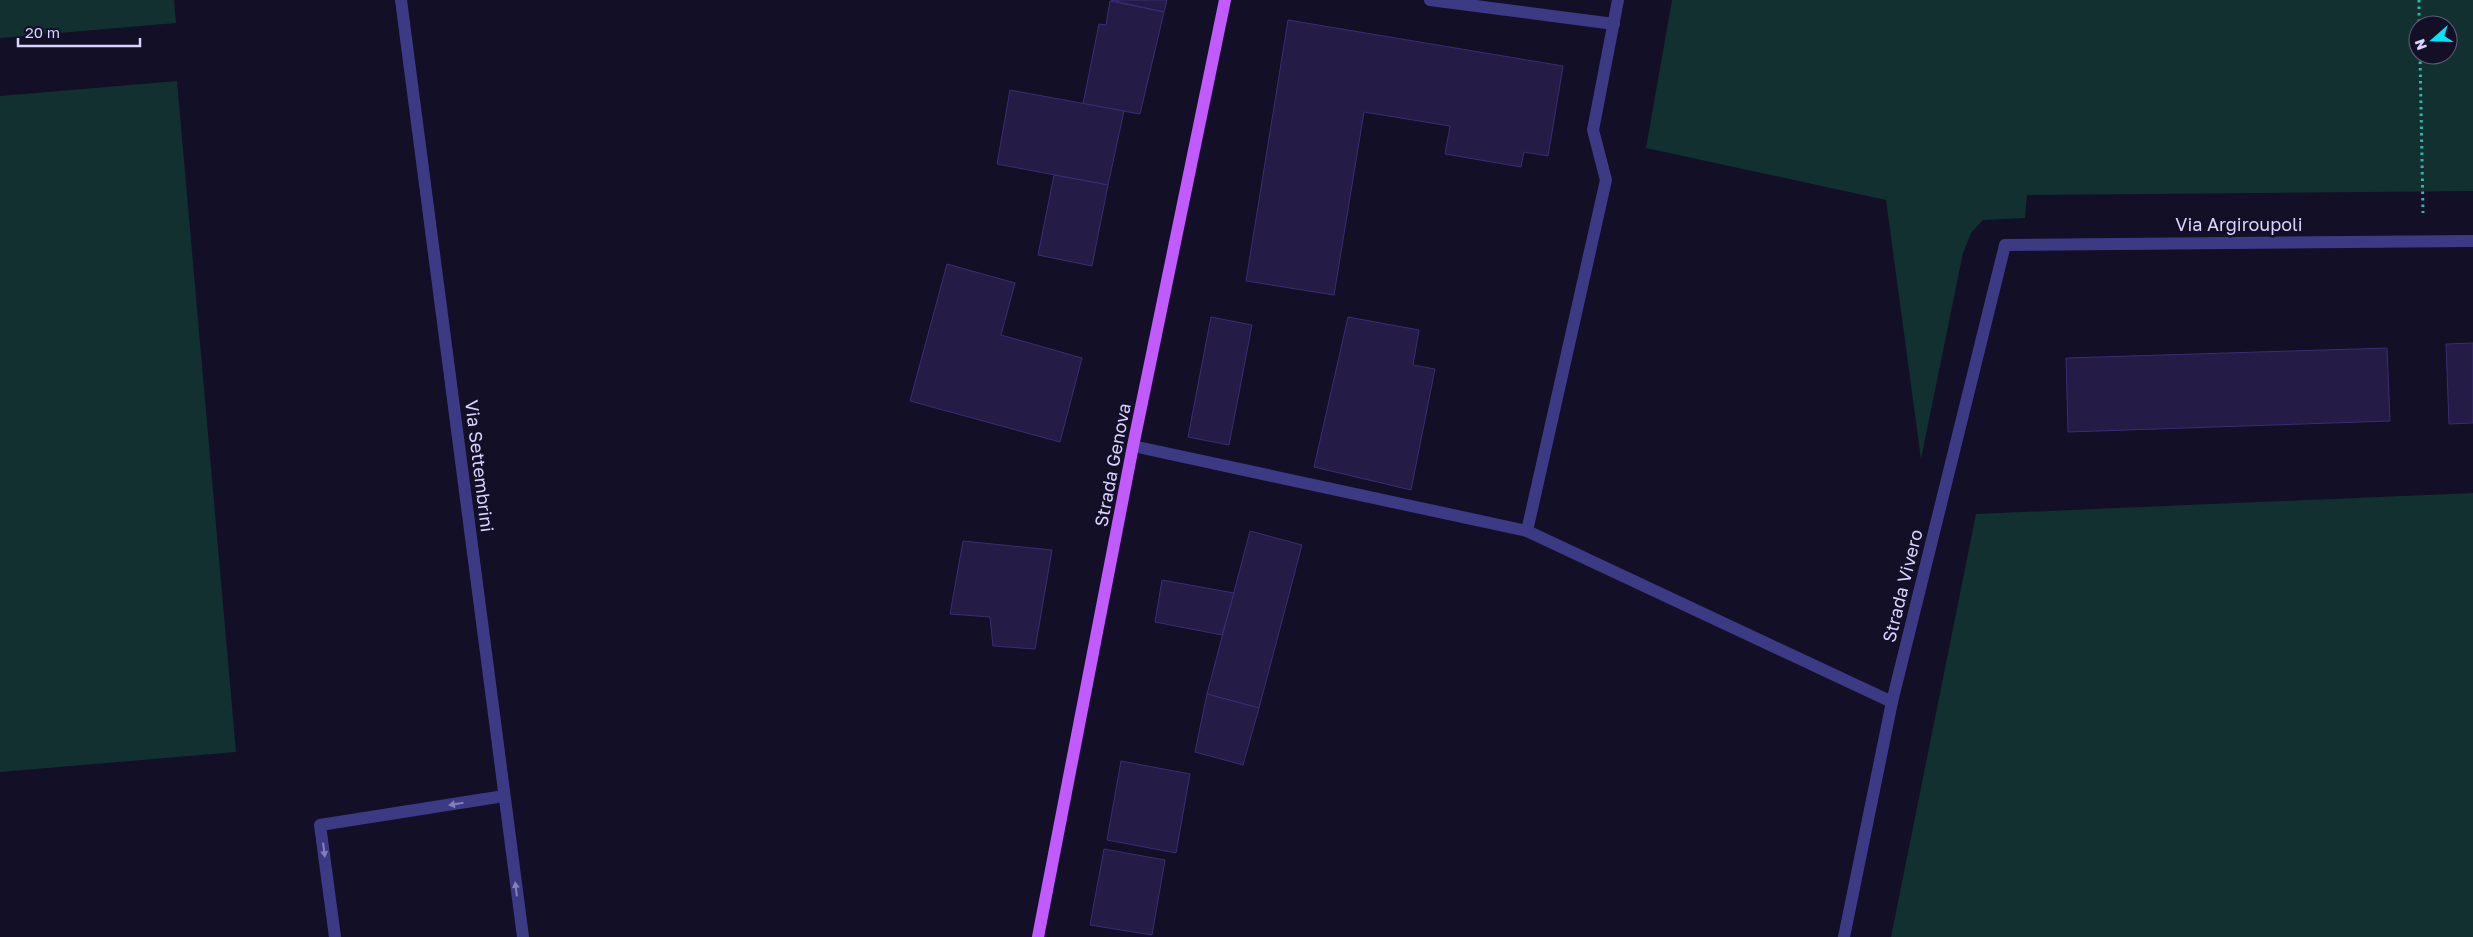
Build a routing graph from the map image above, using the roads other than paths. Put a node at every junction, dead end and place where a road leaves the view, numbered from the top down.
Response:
1 (402, 0) edge
2 (1225, 0) edge
3 (1430, 0) edge
4 (1618, 0) edge
5 (1614, 24) junction
6 (2473, 241) edge
7 (2005, 245) joint
8 (1133, 446) junction
9 (1527, 531) junction
10 (1892, 702) junction
11 (504, 796) junction
12 (335, 937) edge
13 (523, 937) edge
14 (1038, 937) edge
15 (1844, 937) edge

1 - 11 street, Via Settembrini
2 - 8 main road, Strada Genova
3 - 5 street
4 - 5 street
5 - 9 street
6 - 7 street, Via Argiroupoli
7 - 10 street, Strada Vivero
8 - 9 street
8 - 14 main road, Strada Genova
9 - 10 street
10 - 15 street, Strada Vivero
11 -> 12 street
13 -> 11 street, Via Settembrini

